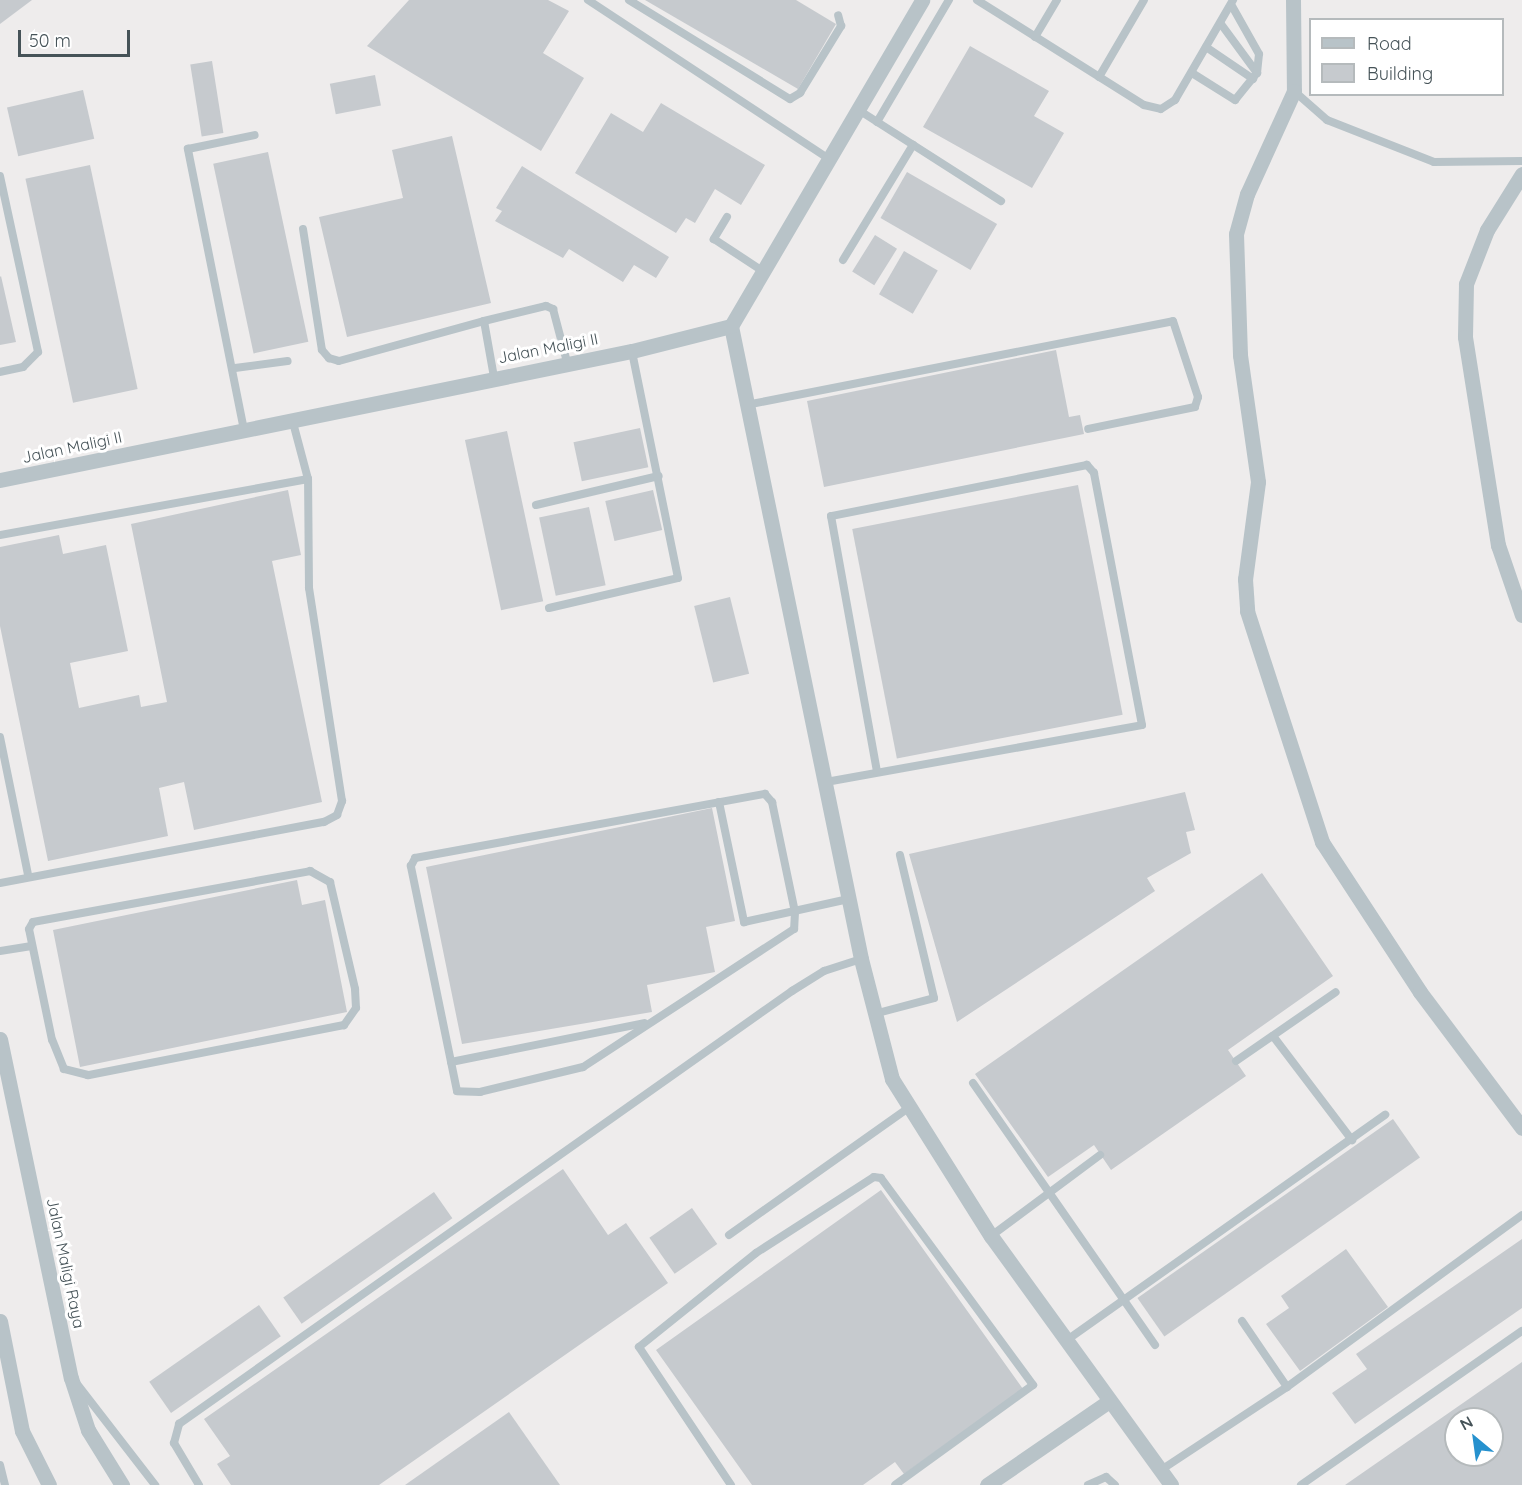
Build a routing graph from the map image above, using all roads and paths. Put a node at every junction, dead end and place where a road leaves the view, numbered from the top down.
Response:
1 (588, 0) edge
2 (628, 0) edge
3 (922, 0) edge
4 (949, 0) edge
5 (977, 0) edge
6 (1057, 0) edge
7 (1144, 0) edge
8 (1293, 0) edge
9 (988, 3) edge
10 (1232, 3) edge
11 (838, 15) dead end
12 (1221, 24) junction
13 (1035, 37) junction
14 (1206, 47) junction
15 (1192, 73) junction
16 (1255, 76) junction
17 (1099, 77) junction
18 (1294, 91) junction
19 (857, 109) junction
20 (877, 122) junction
21 (255, 135) dead end
22 (913, 145) junction
23 (828, 158) junction
24 (1522, 161) edge
25 (1522, 174) edge
26 (0, 176) edge
27 (1001, 201) dead end
28 (727, 217) dead end
29 (303, 229) dead end
30 (843, 260) dead end
31 (765, 273) junction
32 (484, 321) junction
33 (731, 326) junction
34 (632, 351) junction
35 (288, 361) dead end
36 (567, 362) junction
37 (235, 368) junction
38 (0, 372) edge
39 (494, 377) junction
40 (745, 405) junction
41 (292, 419) junction
42 (1088, 429) dead end
43 (244, 430) junction
44 (659, 476) junction
45 (308, 479) junction
46 (0, 480) edge
47 (536, 505) dead end
48 (0, 535) edge
49 (549, 608) dead end
50 (1522, 615) edge
51 (0, 737) edge
52 (877, 772) junction
53 (826, 782) junction
54 (719, 802) junction
55 (900, 855) dead end
56 (28, 875) junction
57 (0, 883) edge
58 (849, 899) junction
59 (795, 912) junction
60 (32, 946) junction
61 (0, 951) edge
62 (861, 959) junction
63 (1336, 992) dead end
64 (874, 1014) junction
65 (649, 1022) junction
66 (1273, 1036) junction
67 (0, 1040) edge
68 (1236, 1061) dead end
69 (451, 1062) junction
70 (4, 1081) edge
71 (973, 1083) dead end
72 (907, 1109) junction
73 (1385, 1115) dead end
74 (1522, 1128) edge
75 (1352, 1140) junction
76 (1100, 1155) dead end
77 (1048, 1197) junction
78 (1522, 1215) edge
79 (729, 1236) dead end
80 (991, 1236) junction
81 (1123, 1302) junction
82 (0, 1321) edge
83 (1242, 1321) dead end
84 (1522, 1331) edge
85 (1067, 1340) junction
86 (1155, 1345) dead end
87 (71, 1378) junction
88 (1287, 1387) junction
89 (1109, 1401) junction
90 (0, 1465) edge
91 (1161, 1470) junction
92 (899, 1484) edge
93 (5, 1485) edge
94 (50, 1485) edge
95 (122, 1485) edge
96 (155, 1485) edge
97 (199, 1485) edge
98 (731, 1485) edge
99 (988, 1485) edge
100 (1088, 1485) edge
101 (1115, 1485) edge
102 (1171, 1485) edge
103 (1301, 1485) edge

1 - 23 lane
2 - 11 lane
3 - 19 street
4 - 20 lane
5 - 9 lane
6 - 13 lane
7 - 17 lane
8 - 18 street
9 - 13 lane
10 - 12 lane
10 - 16 lane
12 - 14 lane
12 - 16 lane
13 - 17 lane
14 - 15 lane
14 - 16 lane
15 - 16 lane
15 - 17 lane
18 - 24 lane
18 - 74 street
19 - 20 lane
19 - 23 street
20 - 22 lane
21 - 37 lane
22 - 27 lane
22 - 30 lane
23 - 31 street
25 - 50 street
26 - 38 lane
28 - 31 lane
29 - 32 lane
31 - 33 street
32 - 36 lane
32 - 39 lane
33 - 34 street, Jalan Maligi II
33 - 40 street
34 - 36 street, Jalan Maligi II
34 - 44 lane
35 - 37 lane
36 - 39 street, Jalan Maligi II
37 - 43 lane
39 - 41 street, Jalan Maligi II
40 - 42 lane
40 - 53 street
41 - 43 street, Jalan Maligi II
41 - 45 lane
43 - 46 street, Jalan Maligi II
44 - 47 lane
44 - 49 lane
45 - 48 lane
45 - 56 lane
51 - 56 lane
52 - 52 lane
52 - 53 lane
53 - 58 street
54 - 59 lane
54 - 59 lane
54 - 69 lane
55 - 64 lane
56 - 57 lane
58 - 59 lane
58 - 62 street
59 - 65 lane
60 - 60 lane
60 - 61 lane
62 - 64 street
62 - 97 lane
63 - 66 lane
64 - 72 street
65 - 69 lane
65 - 69 lane
66 - 68 lane
66 - 75 lane
67 - 70 street, Jalan Maligi Raya
70 - 87 street, Jalan Maligi Raya
71 - 77 lane
72 - 79 lane
72 - 80 street
73 - 75 lane
75 - 81 lane
76 - 77 lane
77 - 80 lane
77 - 81 lane
78 - 88 lane
80 - 85 street
81 - 85 lane
81 - 86 lane
82 - 94 street
83 - 88 lane
84 - 103 lane
85 - 89 street
87 - 95 street, Jalan Maligi Raya
87 - 96 lane
88 - 91 lane
89 - 91 street
89 - 99 street
90 - 93 lane
91 - 102 street
92 - 98 lane
100 - 101 lane

